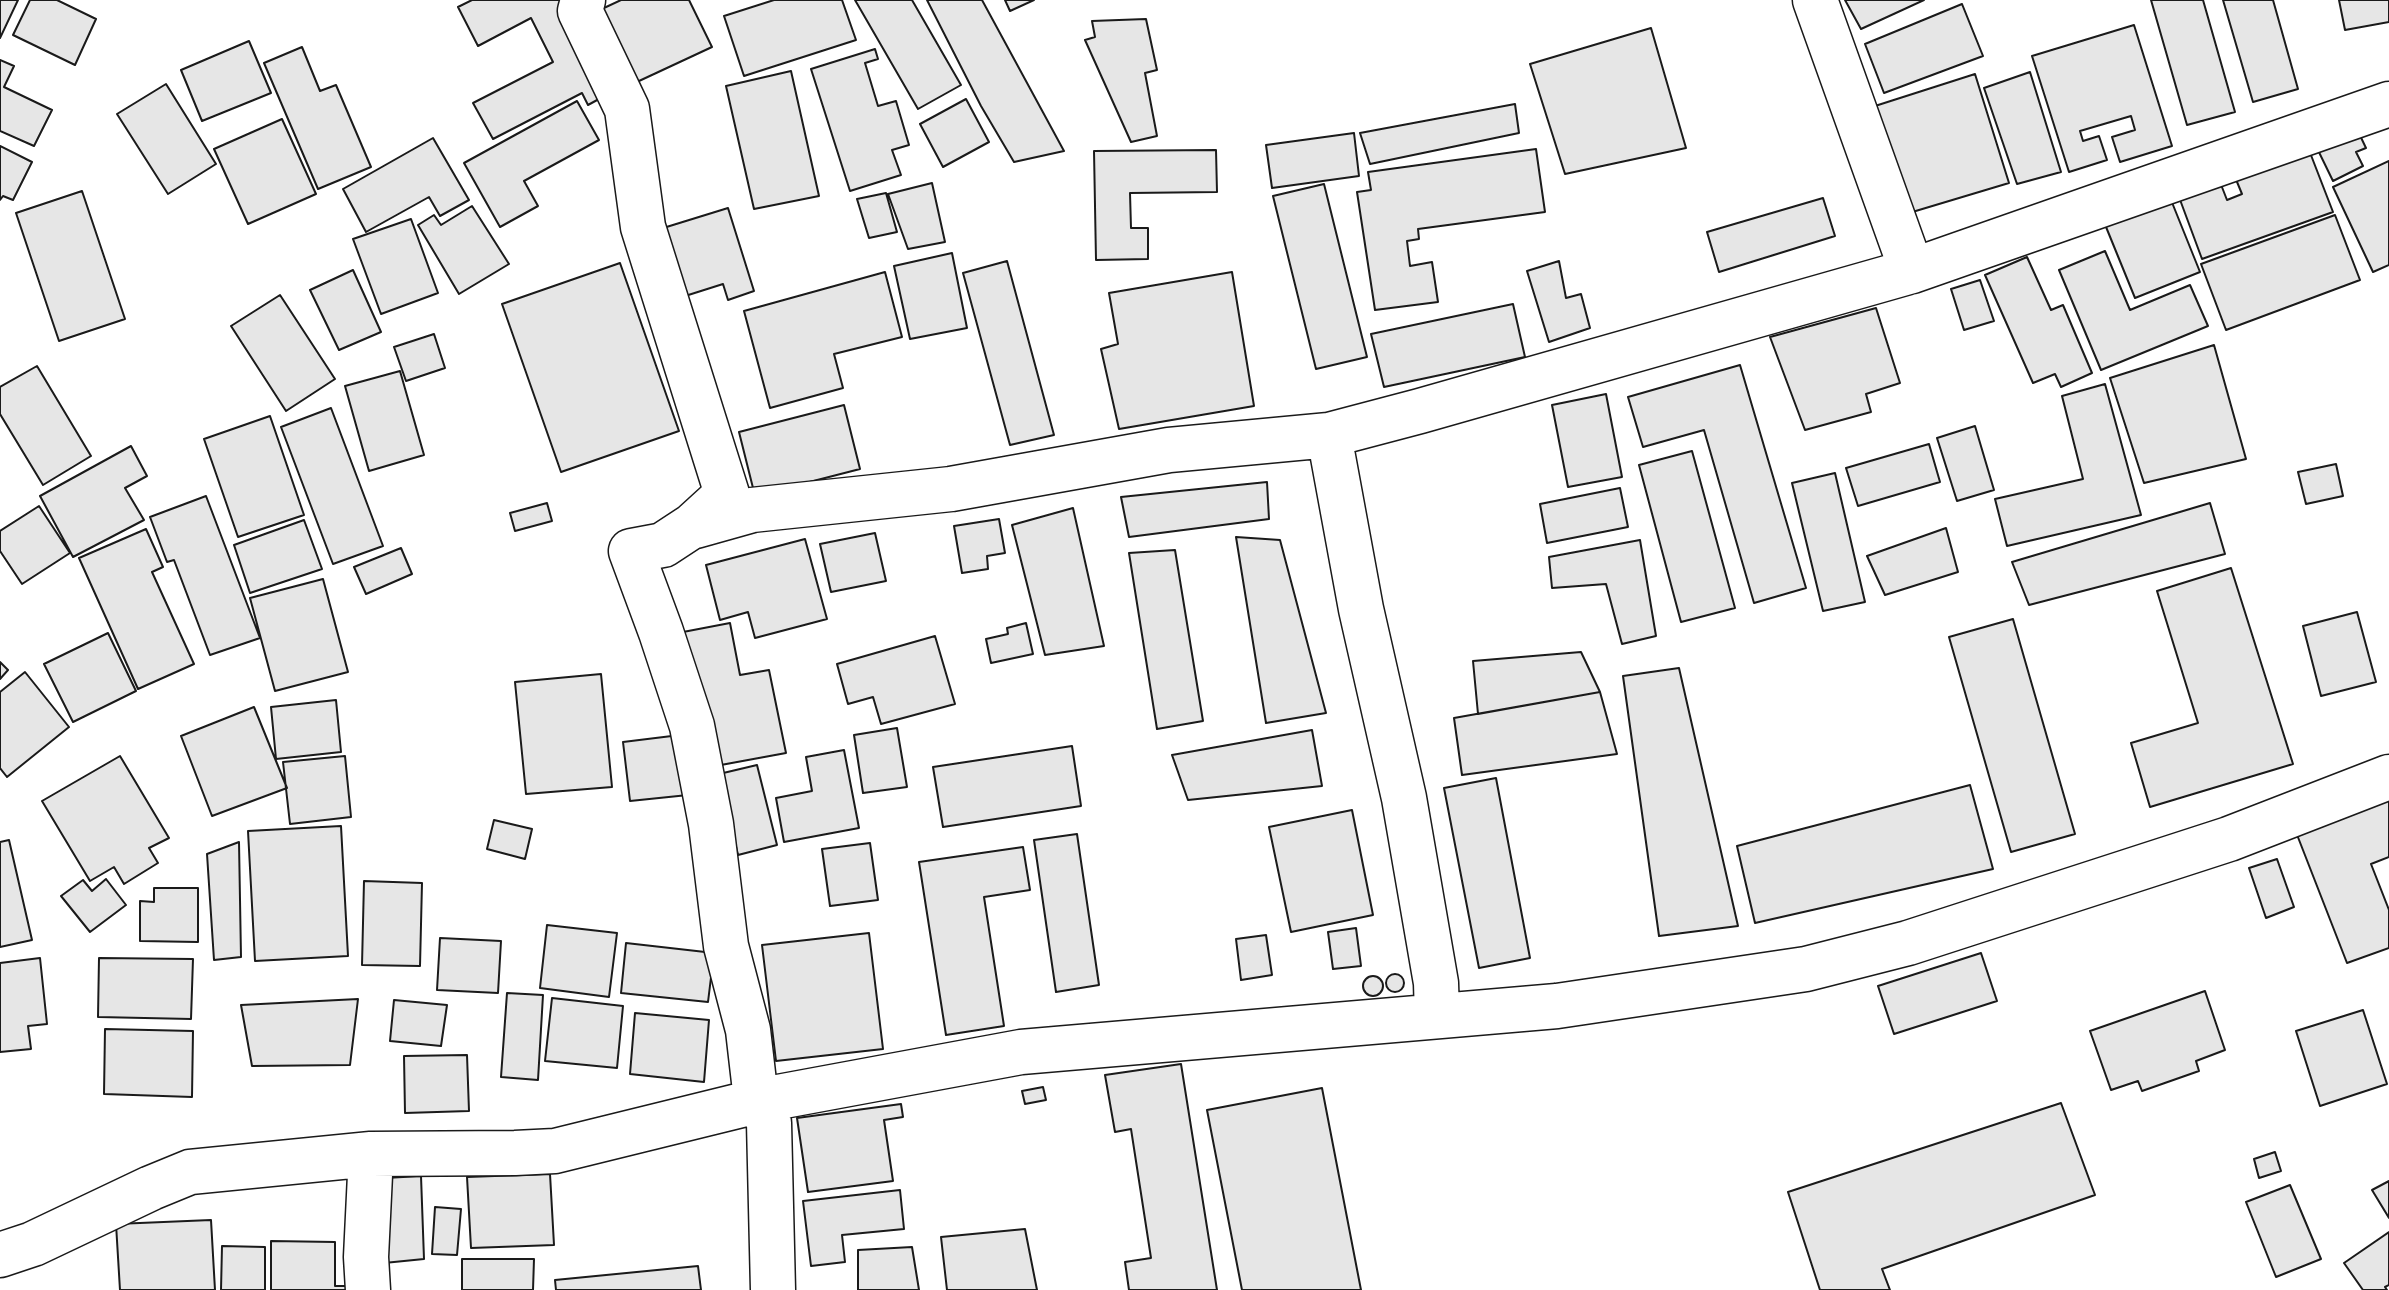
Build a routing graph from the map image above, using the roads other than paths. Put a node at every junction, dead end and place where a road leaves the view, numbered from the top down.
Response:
1 (583, 0) edge
2 (1815, 0) edge
3 (2389, 104) edge
4 (1912, 271) junction
5 (1329, 435) junction
6 (692, 526) junction
7 (2389, 777) edge
8 (1437, 1016) junction
9 (762, 1100) junction
10 (371, 1154) junction
11 (0, 1255) edge
12 (368, 1290) edge
13 (773, 1290) edge

1 - 6 street
2 - 4 street
3 - 4 street
4 - 5 street
5 - 6 street
5 - 8 street
6 - 9 street
7 - 8 street
8 - 9 street
9 - 10 street
9 - 13 street
10 - 11 street
10 - 12 street

